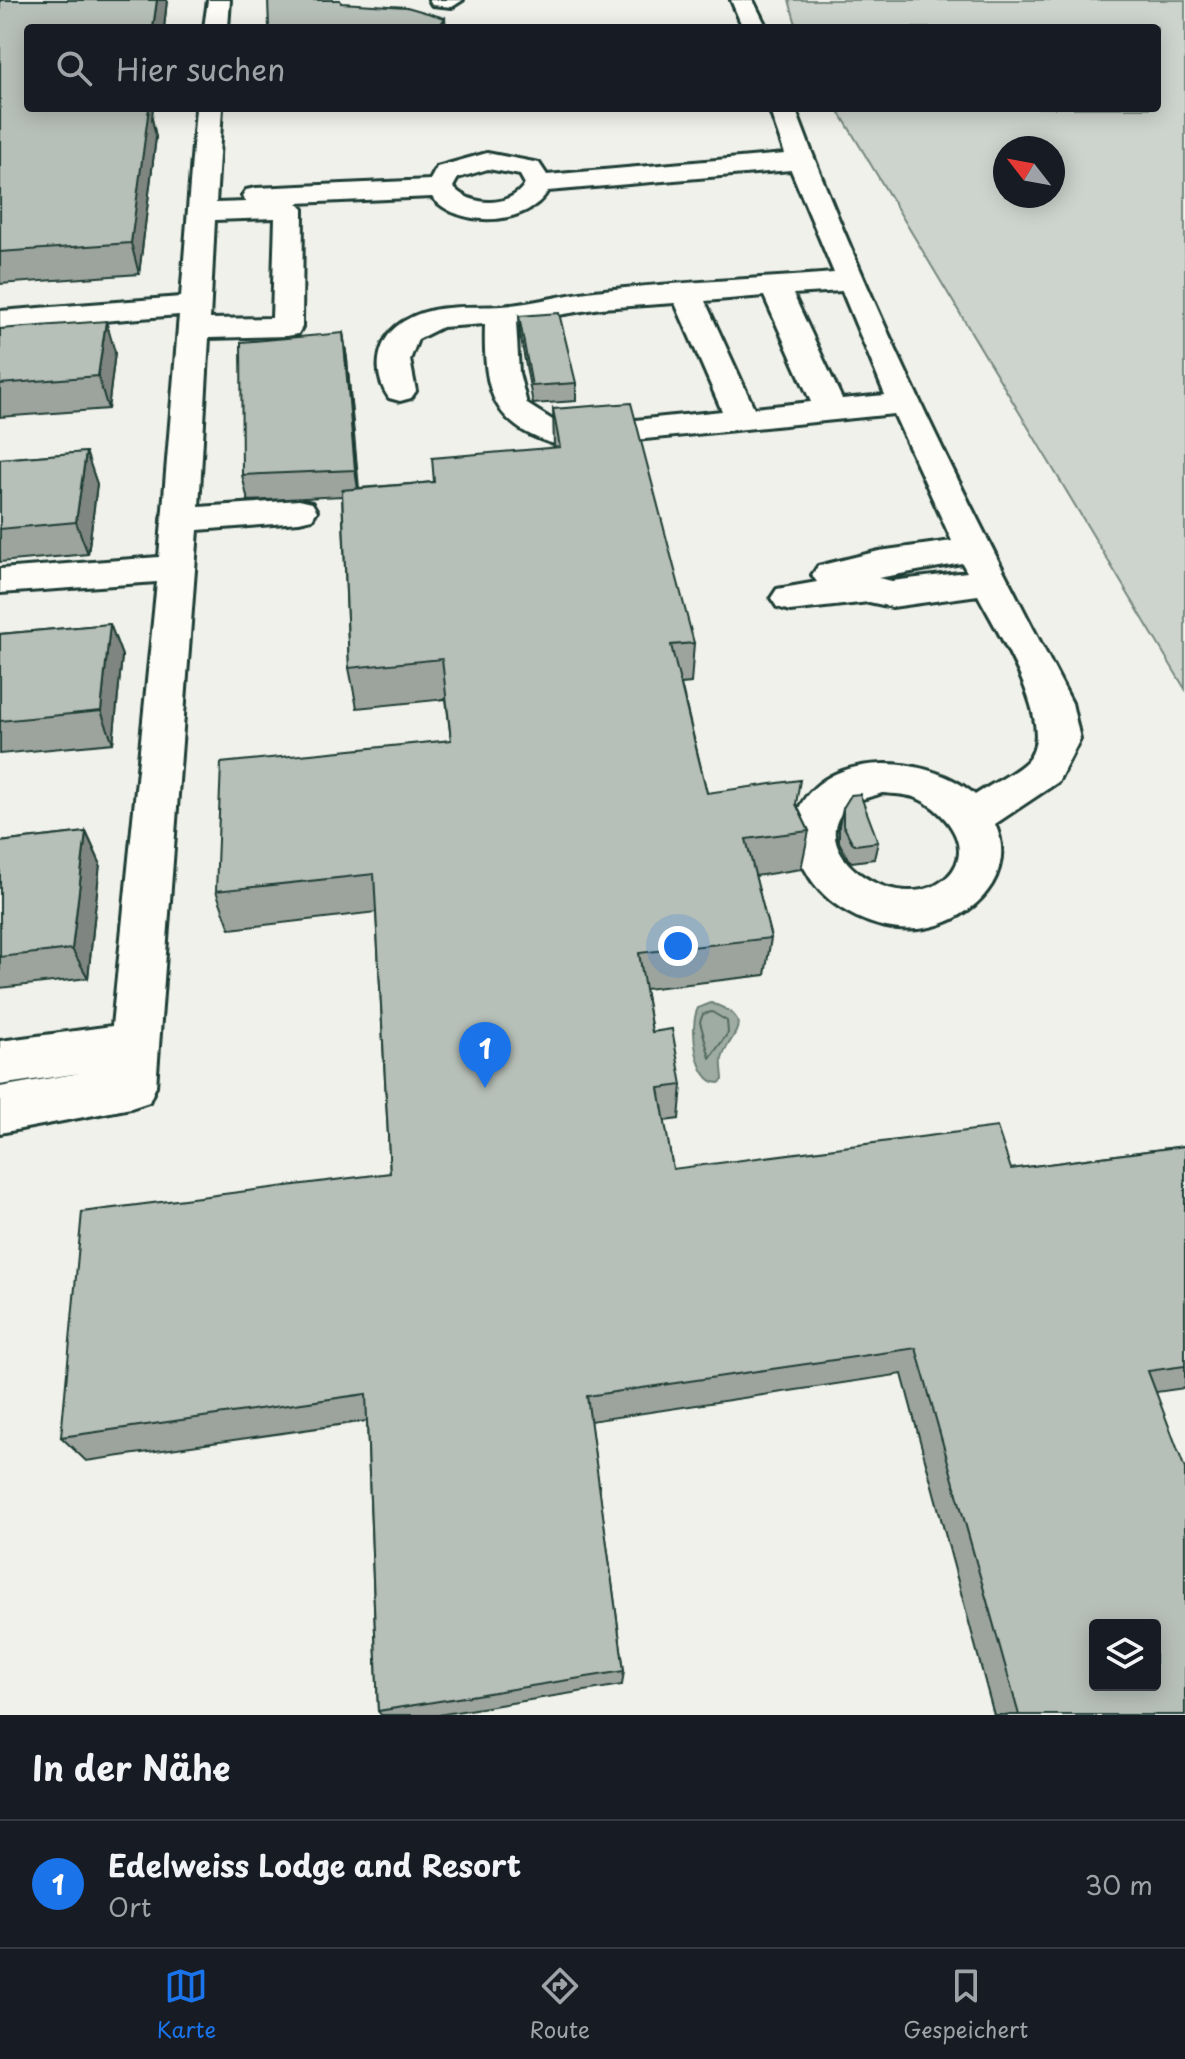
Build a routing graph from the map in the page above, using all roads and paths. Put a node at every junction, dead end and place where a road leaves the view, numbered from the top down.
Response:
1 (219, 0) edge
2 (440, 0) edge
3 (452, 0) edge
4 (742, 0) edge
5 (216, 24) edge
6 (753, 24) edge
7 (209, 112) edge
8 (783, 112) edge
9 (801, 161) junction
10 (539, 184) junction
11 (439, 188) junction
12 (202, 205) junction
13 (851, 281) junction
14 (775, 287) junction
15 (686, 293) junction
16 (501, 315) junction
17 (194, 317) junction
18 (0, 320) edge
19 (400, 391) dead end
20 (905, 403) junction
21 (830, 408) junction
22 (742, 418) junction
23 (299, 511) dead end
24 (180, 520) junction
25 (982, 566) junction
26 (177, 568) junction
27 (0, 581) edge
28 (787, 589) dead end
29 (972, 818) dead end
30 (135, 1044) junction
31 (0, 1063) edge
32 (0, 1110) edge

1 - 5 lane
2 - 3 lane
4 - 6 lane
7 - 12 lane
8 - 9 lane
9 - 10 lane
9 - 13 lane
10 - 11 lane
10 - 11 lane
11 - 12 lane
12 - 17 lane
12 - 17 lane
13 - 14 lane
13 - 20 lane
14 - 15 lane
14 - 21 lane
15 - 16 lane
15 - 22 lane
16 - 19 lane
16 - 22 lane
17 - 18 lane
17 - 24 lane
20 - 21 lane
20 - 25 lane
21 - 22 lane
23 - 24 lane
24 - 26 lane
25 - 28 lane
25 - 29 lane
26 - 27 lane
26 - 30 lane
30 - 31 lane
30 - 32 lane

